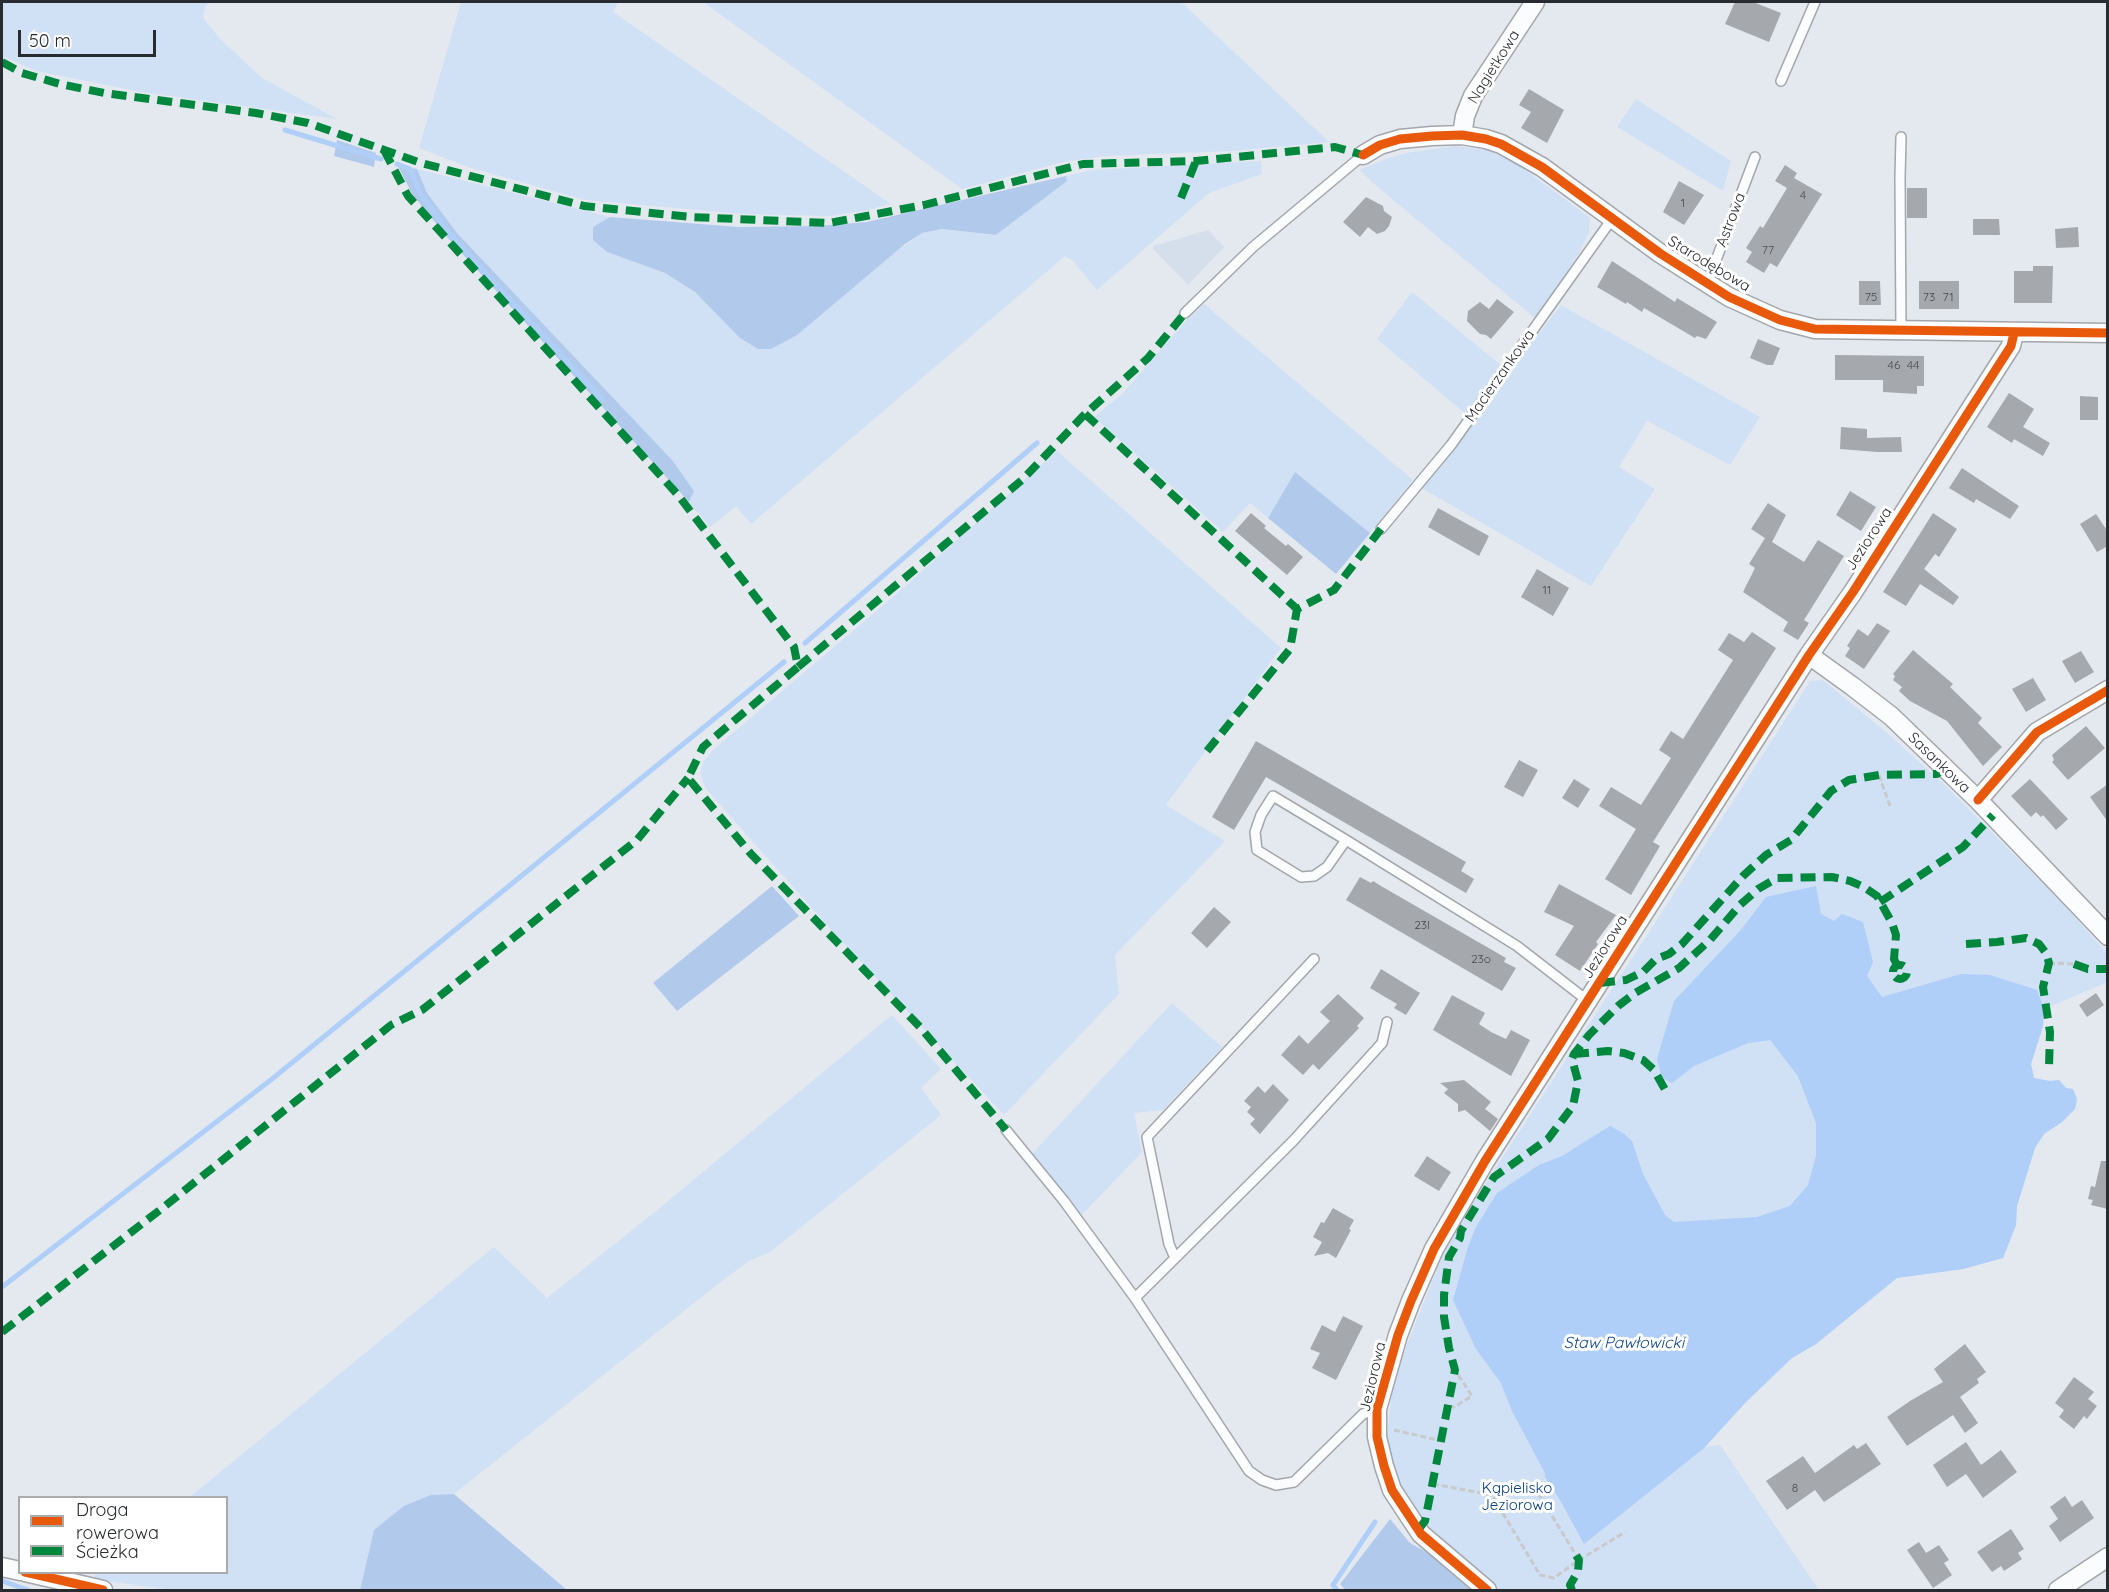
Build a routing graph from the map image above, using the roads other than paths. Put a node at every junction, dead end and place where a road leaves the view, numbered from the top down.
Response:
1 (1535, 2) edge
2 (1815, 2) edge
3 (1781, 81) dead end
4 (1462, 135) junction
5 (1901, 137) dead end
6 (1363, 155) joint
7 (1755, 156) dead end
8 (1612, 219) junction
9 (1707, 284) junction
10 (1185, 313) dead end
11 (1901, 331) junction
12 (2014, 333) junction
13 (2108, 333) edge
14 (1381, 529) dead end
15 (1809, 656) junction
16 (2108, 690) edge
17 (1978, 800) junction
18 (1346, 840) junction
19 (2108, 936) edge
20 (1314, 959) dead end
21 (1588, 1001) junction
22 (1387, 1022) dead end
23 (1006, 1130) dead end
24 (1175, 1258) junction
25 (1135, 1298) junction
26 (1377, 1418) junction
27 (2108, 1557) edge
28 (2, 1566) edge
29 (18, 1570) edge
30 (34, 1574) edge
31 (103, 1590) edge
32 (1487, 1590) edge
33 (2058, 1590) edge

1 - 4 street, Nagietkowa
2 - 3 lane
4 - 6 street, Starodębowa
4 - 8 street, Starodębowa
5 - 11 lane
6 - 10 lane
7 - 9 lane, Astrowa
8 - 9 street, Starodębowa
8 - 14 lane, Macierzankowa
9 - 11 street, Starodębowa
11 - 12 street, Starodębowa
12 - 13 street, Starodębowa
12 - 15 street, Jeziorowa
15 - 17 street, Sasankowa
15 - 21 street, Jeziorowa
16 - 17 street
17 - 19 street, Sasankowa
18 - 18 lane
18 - 21 lane
20 - 24 lane
21 - 26 street, Jeziorowa
22 - 24 lane
23 - 25 lane
24 - 25 lane
25 - 26 lane
26 - 32 street, Jeziorowa
27 - 33 street
28 - 29 street
30 - 31 street

